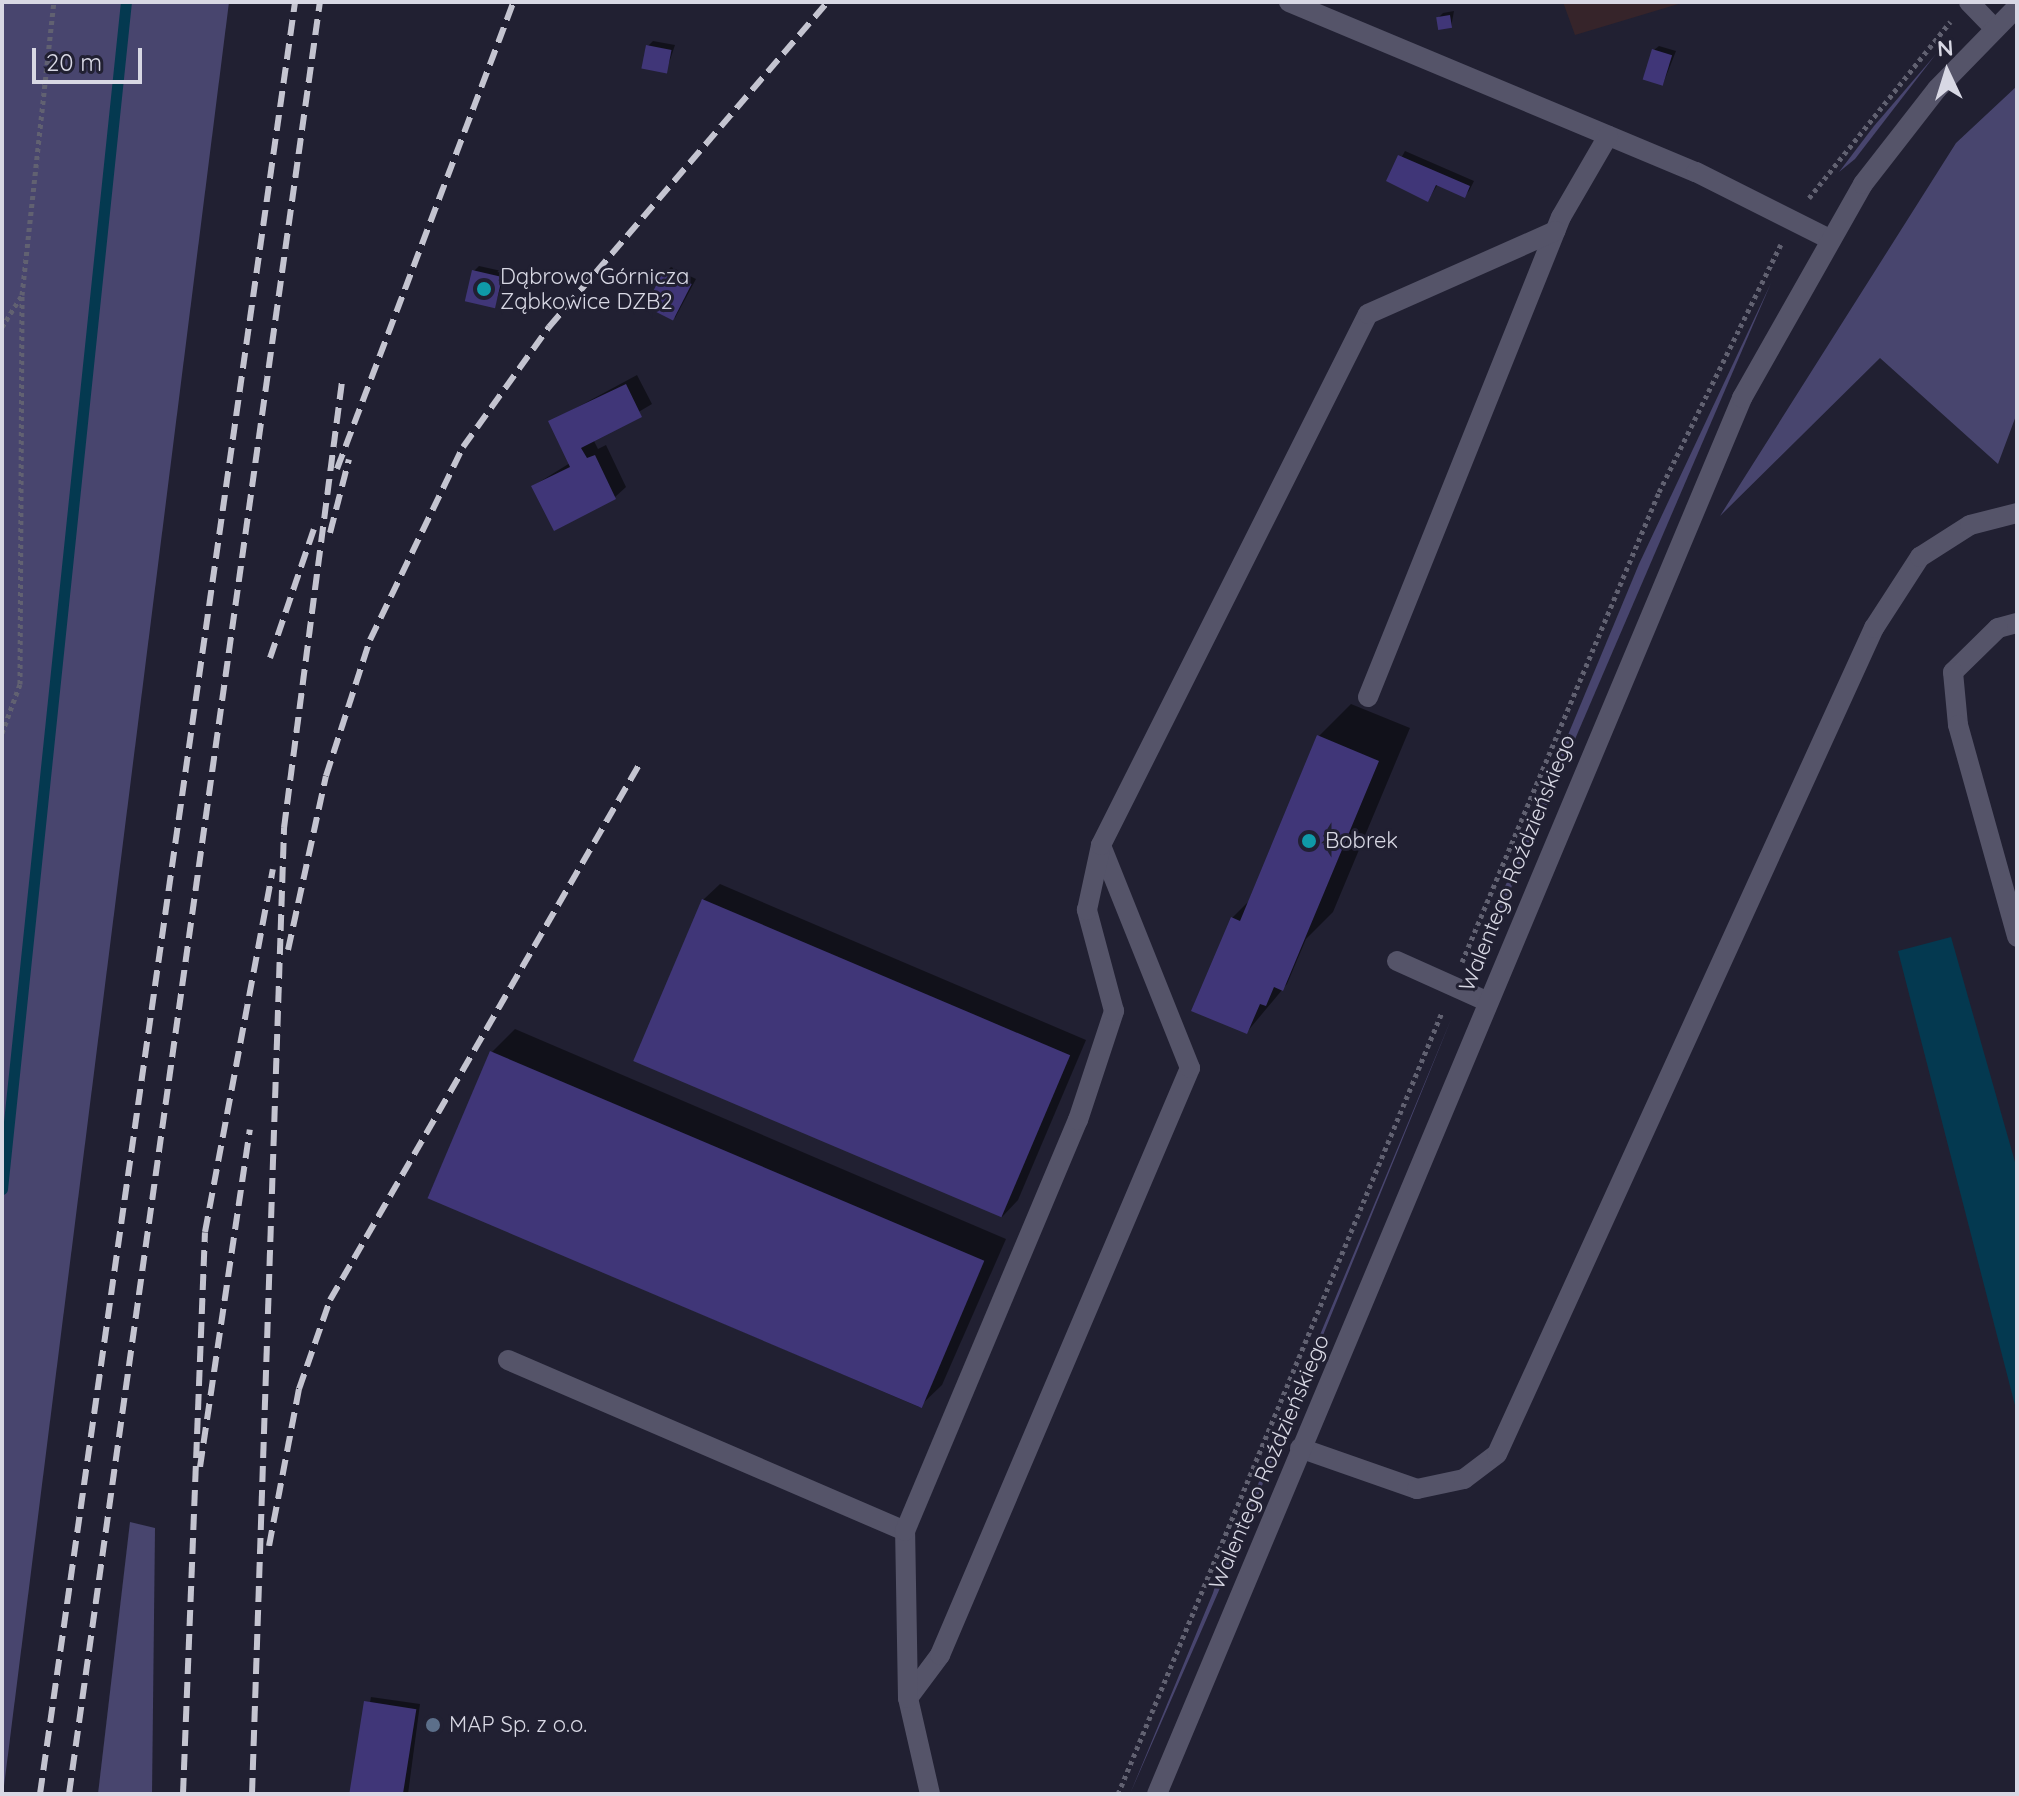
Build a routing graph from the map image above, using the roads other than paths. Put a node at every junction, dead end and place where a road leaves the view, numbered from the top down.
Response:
1 (1289, 2) edge
2 (1969, 2) edge
3 (2017, 7) edge
4 (1994, 28) junction
5 (1608, 136) junction
6 (1555, 231) junction
7 (1827, 238) junction
8 (2017, 513) edge
9 (2017, 623) edge
10 (1368, 697) dead end
11 (1101, 845) junction
12 (2017, 937) edge
13 (1397, 961) dead end
14 (1486, 1001) junction
15 (508, 1360) dead end
16 (1300, 1448) junction
17 (905, 1531) junction
18 (908, 1698) junction
19 (930, 1794) edge
20 (1157, 1794) edge

1 - 5 street
2 - 4 street
3 - 4 street, Walentego Roździeńskiego
4 - 7 street, Walentego Roździeńskiego
5 - 6 street
5 - 7 street
6 - 10 street
6 - 11 street
7 - 14 street, Walentego Roździeńskiego
8 - 16 street
9 - 12 street
11 - 17 street
11 - 18 street
13 - 14 street
14 - 16 street, Walentego Roździeńskiego
15 - 17 street
16 - 20 street, Walentego Roździeńskiego
17 - 18 street
18 - 19 street

